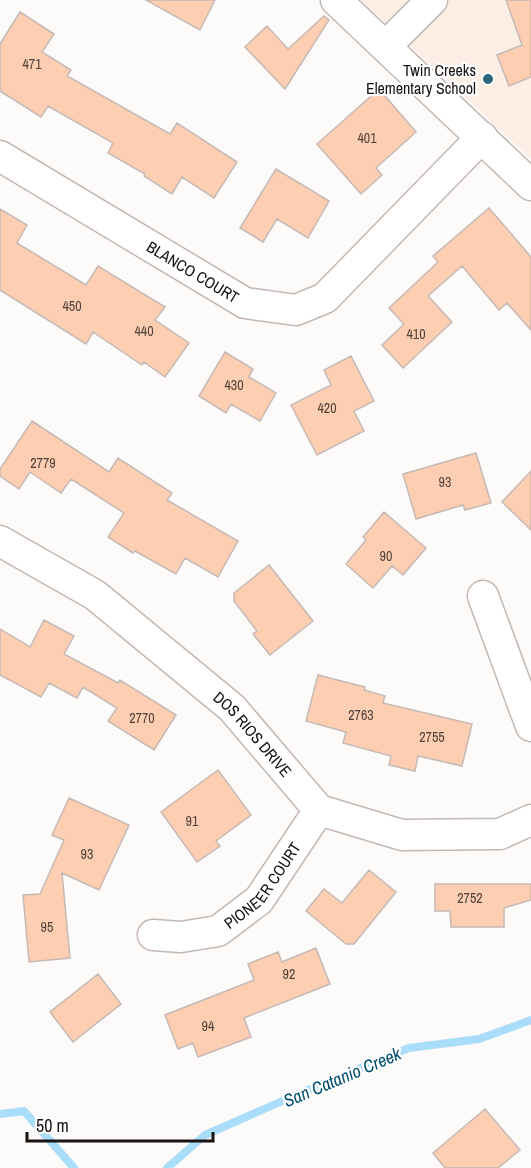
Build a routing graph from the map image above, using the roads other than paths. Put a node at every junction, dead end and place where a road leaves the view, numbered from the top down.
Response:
1 (336, 0) edge
2 (432, 0) edge
3 (386, 46) junction
4 (482, 137) junction
5 (0, 156) edge
6 (531, 185) edge
7 (0, 540) edge
8 (483, 596) dead end
9 (531, 726) edge
10 (319, 810) junction
11 (531, 820) edge
12 (153, 935) dead end

1 - 3 street
2 - 3 street
3 - 4 street
4 - 5 street, BLANCO COURT
4 - 6 street
7 - 10 street, DOS RIOS DRIVE
8 - 9 street
10 - 11 street
10 - 12 street, PIONEER COURT

